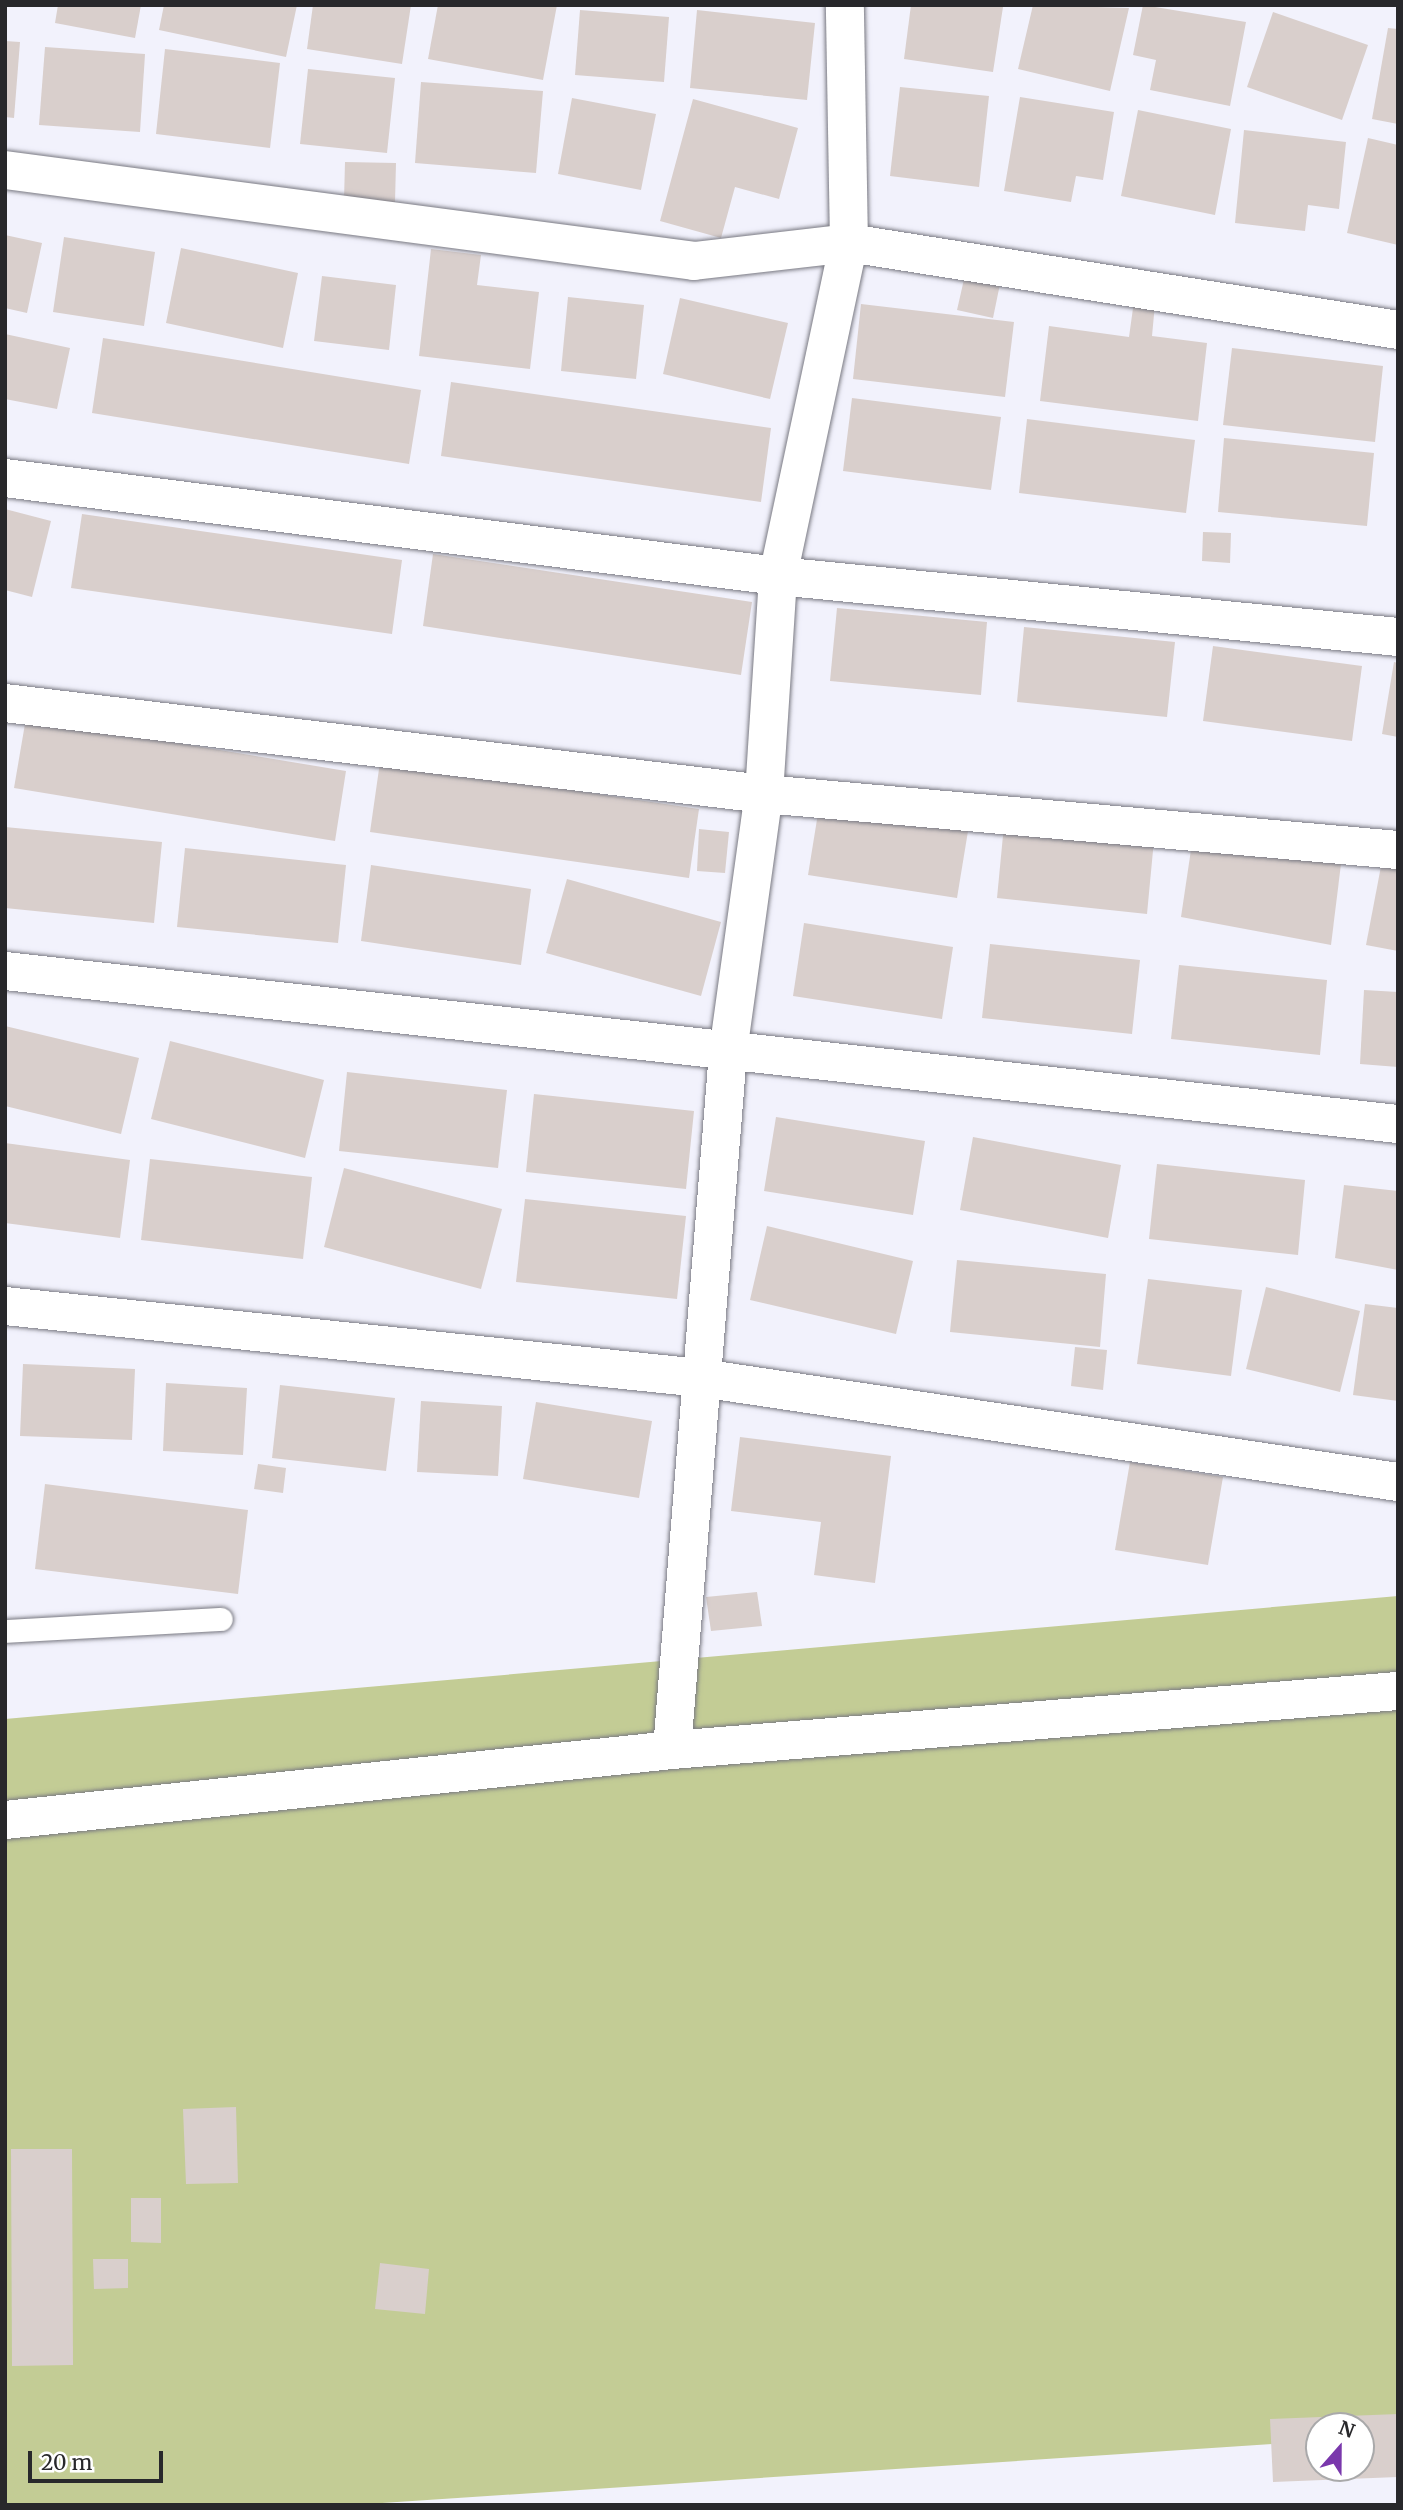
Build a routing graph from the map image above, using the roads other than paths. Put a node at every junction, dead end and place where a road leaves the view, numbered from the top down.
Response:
1 (845, 5) edge
2 (5, 170) edge
3 (849, 243) junction
4 (1398, 330) edge
5 (5, 478) edge
6 (778, 576) junction
7 (1398, 637) edge
8 (5, 704) edge
9 (764, 793) junction
10 (1398, 850) edge
11 (5, 971) edge
12 (728, 1052) junction
13 (1398, 1124) edge
14 (5, 1306) edge
15 (701, 1378) junction
16 (1398, 1482) edge
17 (221, 1619) dead end
18 (5, 1631) edge
19 (1398, 1690) edge
20 (672, 1750) junction
21 (5, 1820) edge

1 - 3 street
2 - 3 street
3 - 4 street
3 - 6 street
5 - 6 street
6 - 7 street
6 - 9 street
8 - 9 street
9 - 10 street
9 - 12 street
11 - 12 street
12 - 13 street
12 - 15 street
14 - 15 street
15 - 16 street
15 - 20 street
17 - 18 lane
19 - 20 street
20 - 21 street

